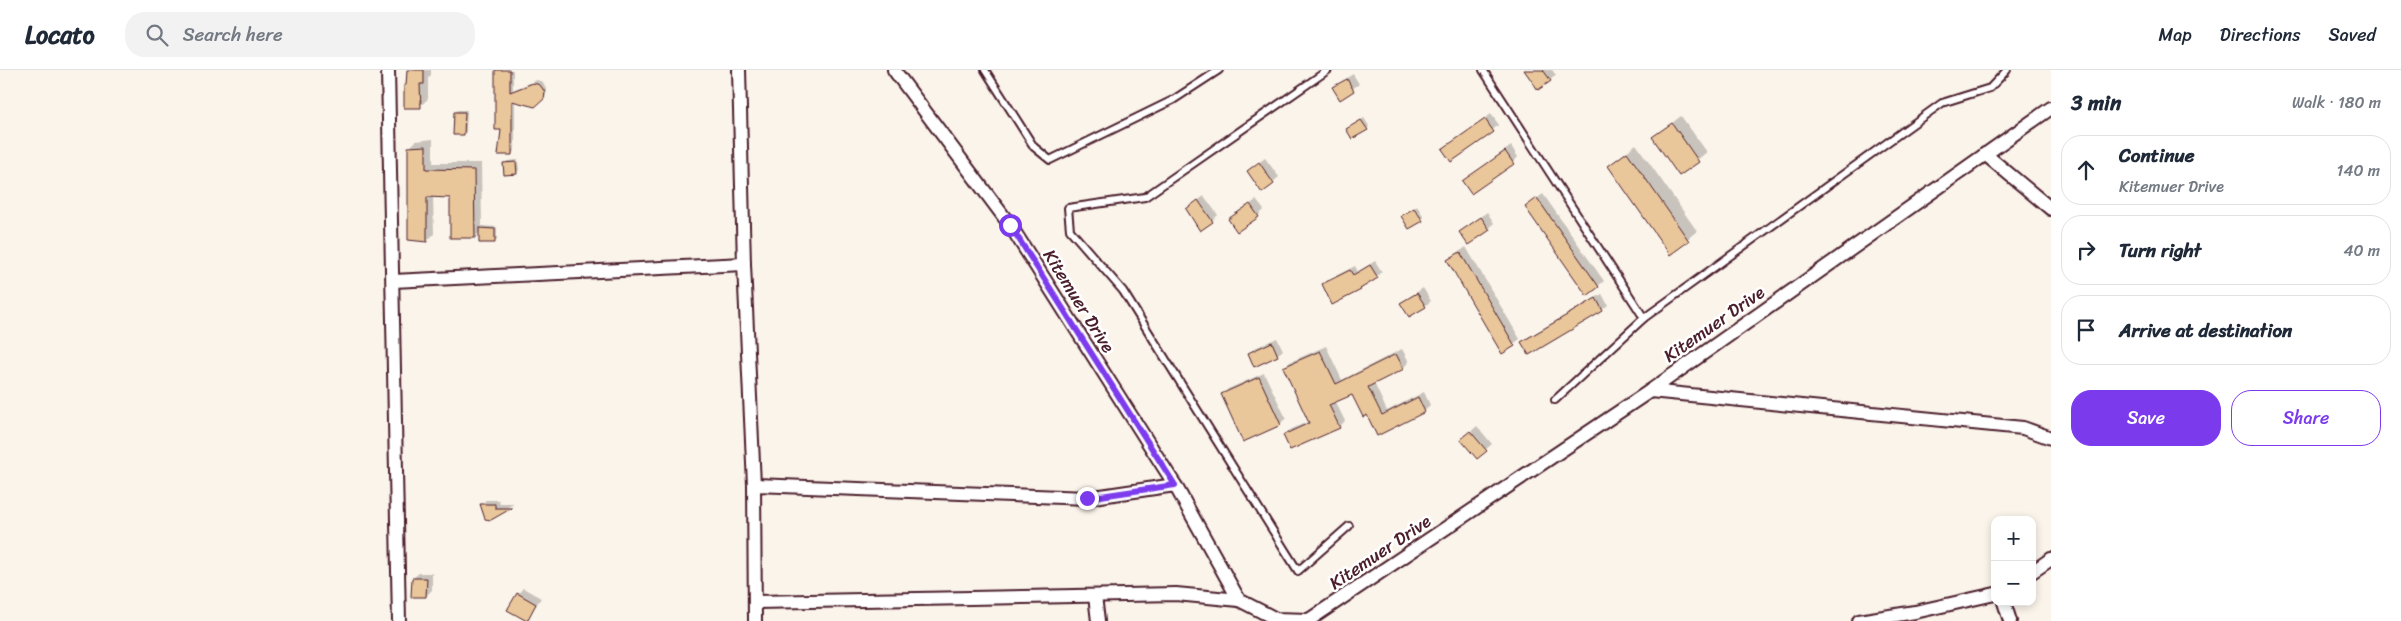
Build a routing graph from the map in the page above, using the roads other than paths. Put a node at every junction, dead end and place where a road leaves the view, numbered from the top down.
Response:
1 (388, 70) edge
2 (739, 70) edge
3 (894, 70) edge
4 (985, 70) edge
5 (1219, 70) edge
6 (1328, 70) edge
7 (1483, 70) edge
8 (2007, 70) edge
9 (2051, 108) edge
10 (1985, 154) junction
11 (2051, 209) edge
12 (744, 264) junction
13 (393, 281) junction
14 (1644, 318) junction
15 (1650, 391) junction
16 (1555, 400) dead end
17 (2051, 438) edge
18 (754, 485) junction
19 (1175, 485) junction
20 (1349, 526) dead end
21 (2051, 559) edge
22 (2036, 569) edge
23 (1991, 595) edge
24 (1095, 596) junction
25 (1239, 600) junction
26 (756, 602) junction
27 (2005, 606) edge
28 (1313, 620) edge
29 (399, 621) edge
30 (755, 621) edge
31 (1098, 621) edge
32 (1859, 621) edge
33 (2010, 621) edge

1 - 13 street
2 - 12 street
3 - 19 street, Kitemuer Drive
4 - 5 lane
6 - 20 lane
7 - 14 lane
8 - 14 lane
9 - 10 street, Kitemuer Drive
10 - 11 street
10 - 15 street, Kitemuer Drive
12 - 13 street
12 - 18 street
13 - 29 street
14 - 16 lane
15 - 17 street
15 - 28 street, Kitemuer Drive
18 - 19 street
18 - 26 street
19 - 25 street, Kitemuer Drive
21 - 22 street
23 - 32 street
24 - 25 street
24 - 26 street
24 - 31 street
25 - 28 street, Kitemuer Drive
26 - 30 street
27 - 33 street

